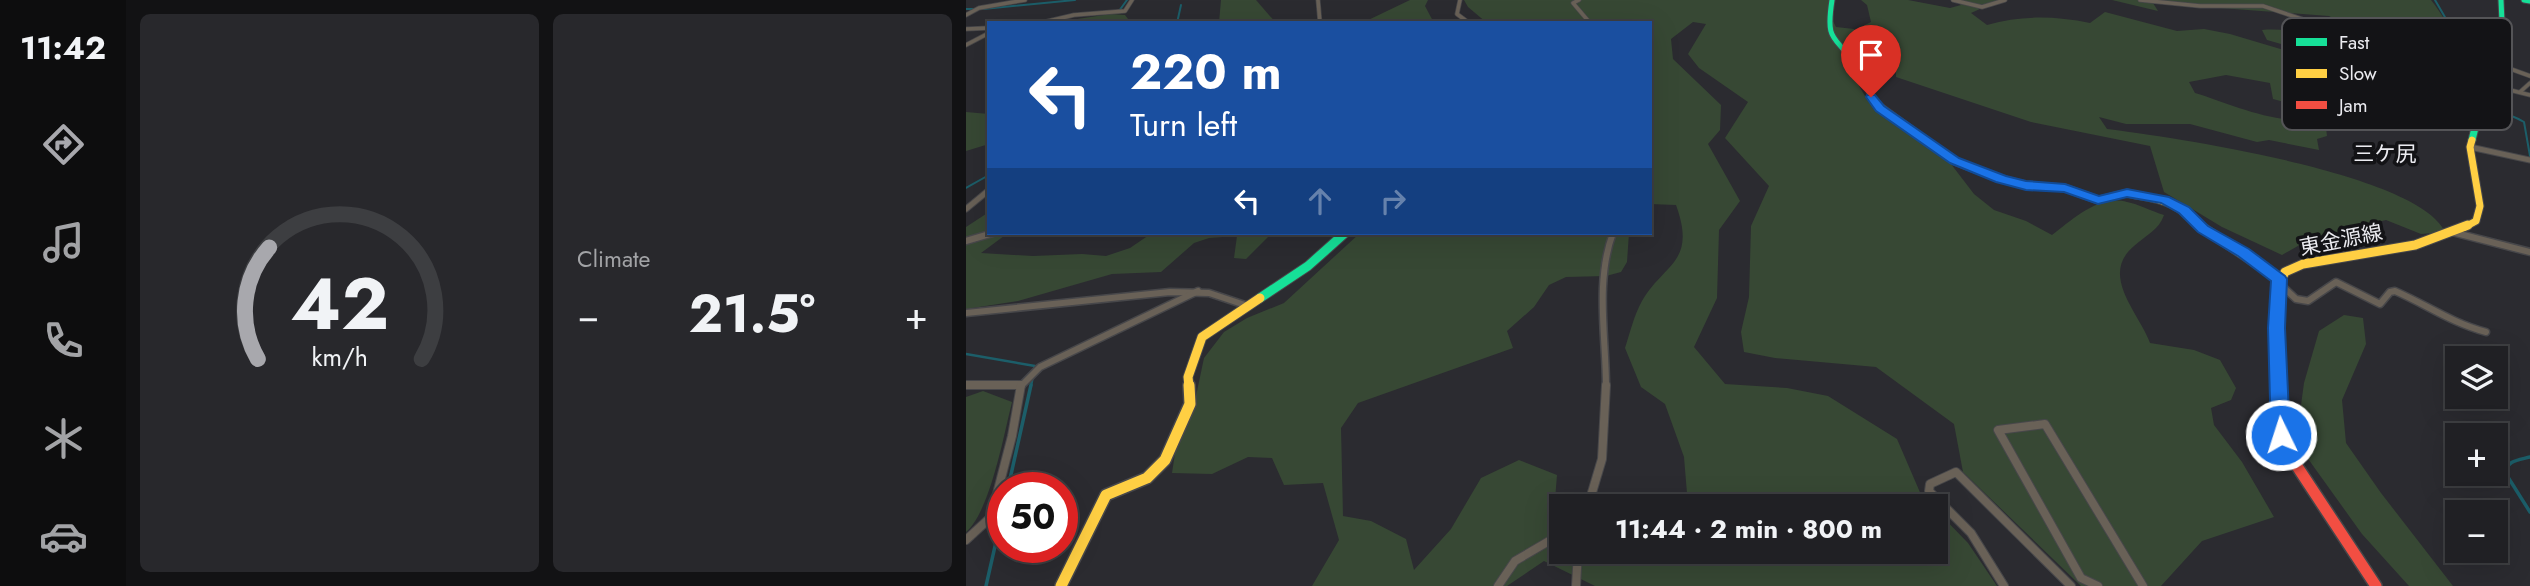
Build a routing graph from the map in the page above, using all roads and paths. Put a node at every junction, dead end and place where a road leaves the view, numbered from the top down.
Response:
1 (1025, 0) edge
2 (1132, 0) edge
3 (1318, 0) edge
4 (1460, 0) edge
5 (1579, 0) edge
6 (1832, 0) edge
7 (1953, 0) edge
8 (2005, 0) edge
9 (2140, 0) edge
10 (2501, 0) edge
11 (2524, 0) edge
12 (2530, 1) edge
13 (966, 15) edge
14 (2299, 18) edge
15 (2502, 18) edge
16 (1048, 21) edge
17 (1320, 21) edge
18 (1467, 21) edge
19 (1588, 21) edge
20 (987, 27) edge
21 (966, 29) edge
22 (987, 34) edge
23 (966, 36) edge
24 (976, 39) junction
25 (966, 45) edge
26 (2512, 70) edge
27 (2530, 76) edge
28 (2530, 83) edge
29 (2512, 90) edge
30 (2520, 92) junction
31 (2530, 95) edge
32 (2474, 130) edge
33 (2470, 147) junction
34 (2530, 160) edge
35 (987, 192) edge
36 (966, 209) edge
37 (2452, 232) junction
38 (987, 235) edge
39 (1343, 235) edge
40 (1612, 235) edge
41 (966, 242) edge
42 (2530, 252) edge
43 (2279, 281) junction
44 (1198, 291) junction
45 (1248, 306) junction
46 (966, 313) edge
47 (2486, 332) dead end
48 (966, 384) edge
49 (1021, 385) junction
50 (1592, 494) edge
51 (966, 540) edge
52 (1549, 541) edge
53 (1575, 564) edge
54 (1061, 586) edge
55 (1498, 586) edge
56 (1576, 586) edge
57 (2004, 586) edge
58 (2071, 586) edge
59 (2098, 586) edge
60 (2143, 586) edge
61 (2376, 586) edge

1 - 13 street
2 - 16 street
3 - 17 street
4 - 18 street
5 - 19 street
6 - 43 main road
7 - 8 street
9 - 14 street
10 - 15 main road, 東金源線
11 - 12 main road
20 - 21 street
22 - 24 street
23 - 24 street
24 - 25 street
26 - 27 street
28 - 30 street
29 - 30 street
30 - 31 street
32 - 33 main road, 東金源線
33 - 34 street
33 - 37 main road, 東金源線
35 - 36 street
37 - 42 street
37 - 43 main road, 東金源線
38 - 41 street
39 - 45 main road
40 - 50 street
43 - 47 street
43 - 61 main road
44 - 45 street
44 - 46 street
44 - 49 street
45 - 54 main road
48 - 49 street
49 - 51 street
52 - 55 street
53 - 56 street
57 - 58 street
59 - 60 street

